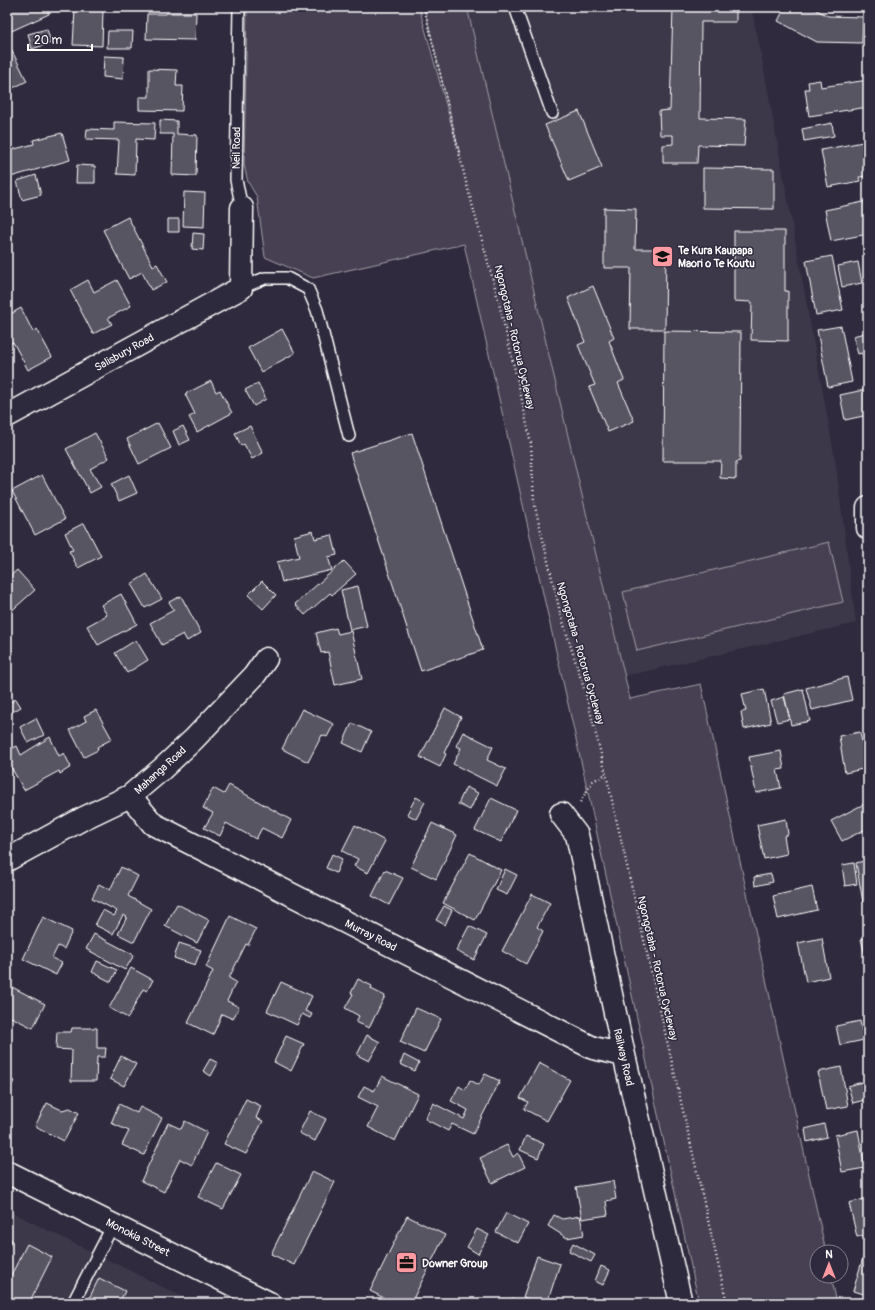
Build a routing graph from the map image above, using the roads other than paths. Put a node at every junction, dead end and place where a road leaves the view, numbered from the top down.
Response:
1 (239, 7) edge
2 (515, 7) edge
3 (552, 112) dead end
4 (242, 208) joint
5 (240, 288) junction
6 (7, 416) edge
7 (349, 436) dead end
8 (868, 508) edge
9 (868, 528) edge
10 (266, 659) dead end
11 (130, 796) junction
12 (561, 814) road end
13 (7, 860) edge
14 (624, 1055) junction
15 (7, 1172) edge
16 (113, 1225) junction
17 (73, 1303) edge
18 (269, 1303) edge
19 (681, 1303) edge

1 - 4 lane, Neil Road
2 - 3 lane
4 - 5 street, Neil Road
5 - 6 street, Salisbury Road
5 - 7 lane
8 - 9 street
10 - 11 street, Mahanga Road
11 - 13 street, Mahanga Road
11 - 14 street, Murray Road
12 - 14 street, Railway Road
14 - 19 street, Railway Road
15 - 16 street, Monokia Street
16 - 17 lane
16 - 18 street, Monokia Street

